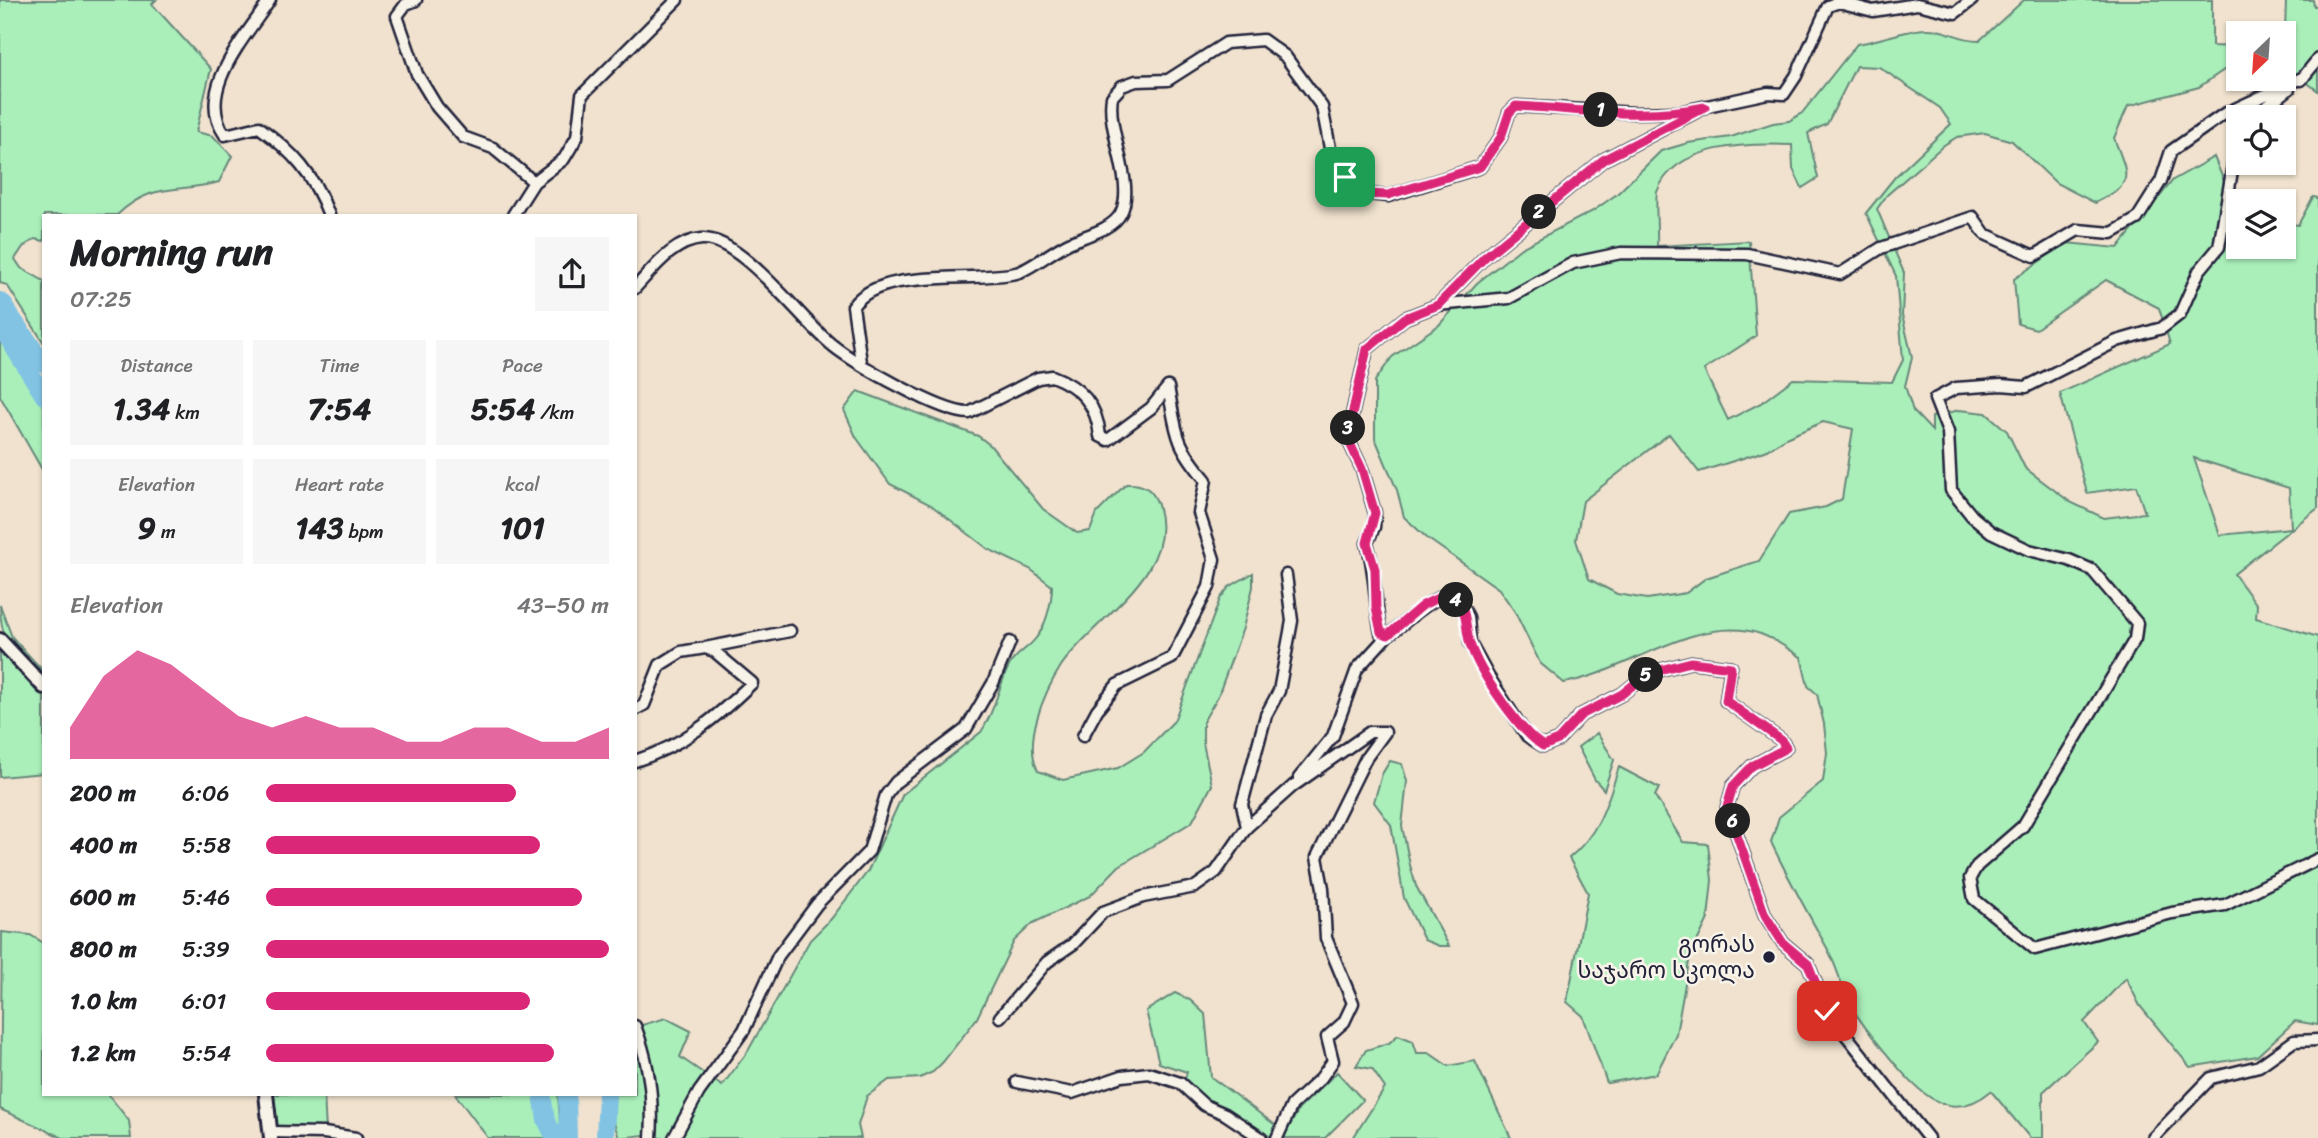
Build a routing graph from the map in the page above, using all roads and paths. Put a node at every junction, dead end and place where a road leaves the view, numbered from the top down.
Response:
1 (270, 0) edge
2 (416, 0) edge
3 (677, 0) edge
4 (1972, 0) edge
5 (2318, 59) edge
6 (2304, 77) junction
7 (2269, 105) edge
8 (1705, 107) junction
9 (2231, 175) edge
10 (534, 182) junction
11 (329, 214) edge
12 (514, 214) edge
13 (637, 286) edge
14 (1438, 305) junction
15 (861, 362) junction
16 (1286, 575) dead end
17 (790, 631) dead end
18 (1388, 635) junction
19 (0, 640) edge
20 (1010, 642) dead end
21 (705, 648) junction
22 (42, 685) edge
23 (637, 709) edge
24 (1083, 736) dead end
25 (637, 760) edge
26 (1293, 786) junction
27 (1247, 827) junction
28 (2318, 859) edge
29 (1000, 1017) dead end
30 (637, 1031) edge
31 (2318, 1040) edge
32 (1017, 1082) dead end
33 (266, 1096) edge
34 (271, 1135) edge
35 (356, 1138) edge
36 (651, 1138) edge
37 (674, 1138) edge
38 (1261, 1138) edge
39 (1277, 1138) edge
40 (1928, 1138) edge
41 (2153, 1138) edge

1 - 11 street
2 - 10 street
3 - 10 street
4 - 8 street
5 - 6 street
6 - 7 street
6 - 14 street
8 - 14 street
8 - 15 street
9 - 28 street
10 - 12 street
13 - 15 street
14 - 18 street
15 - 24 street
16 - 27 street
17 - 21 street
18 - 26 street
18 - 40 street
19 - 22 street
20 - 37 street
21 - 23 street
21 - 25 street
26 - 27 street
26 - 39 street
27 - 29 street
30 - 36 street
31 - 41 street
32 - 38 street
33 - 34 street
34 - 35 street

